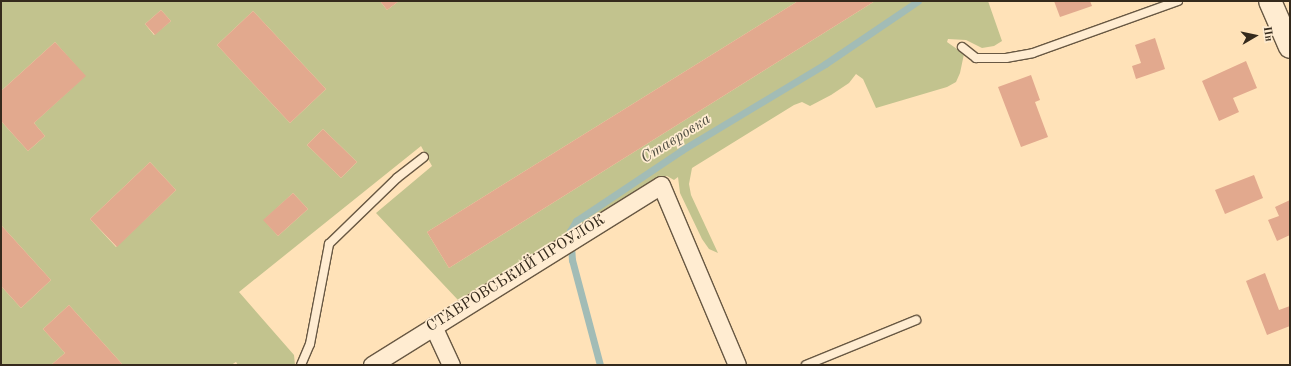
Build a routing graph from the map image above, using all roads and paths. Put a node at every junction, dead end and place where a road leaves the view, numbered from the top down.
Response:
1 (1178, 1) edge
2 (1270, 1) edge
3 (962, 47) dead end
4 (1290, 47) edge
5 (424, 158) dead end
6 (916, 320) dead end
7 (433, 326) junction
8 (301, 365) edge
9 (372, 365) edge
10 (451, 365) edge
11 (737, 365) edge
12 (806, 365) edge

1 - 3 lane
2 - 4 street
5 - 8 lane
6 - 12 lane
7 - 9 street, СТАВРОВСЬКИЙ ПРОУЛОК
7 - 10 street
7 - 11 street, СТАВРОВСЬКИЙ ПРОУЛОК

